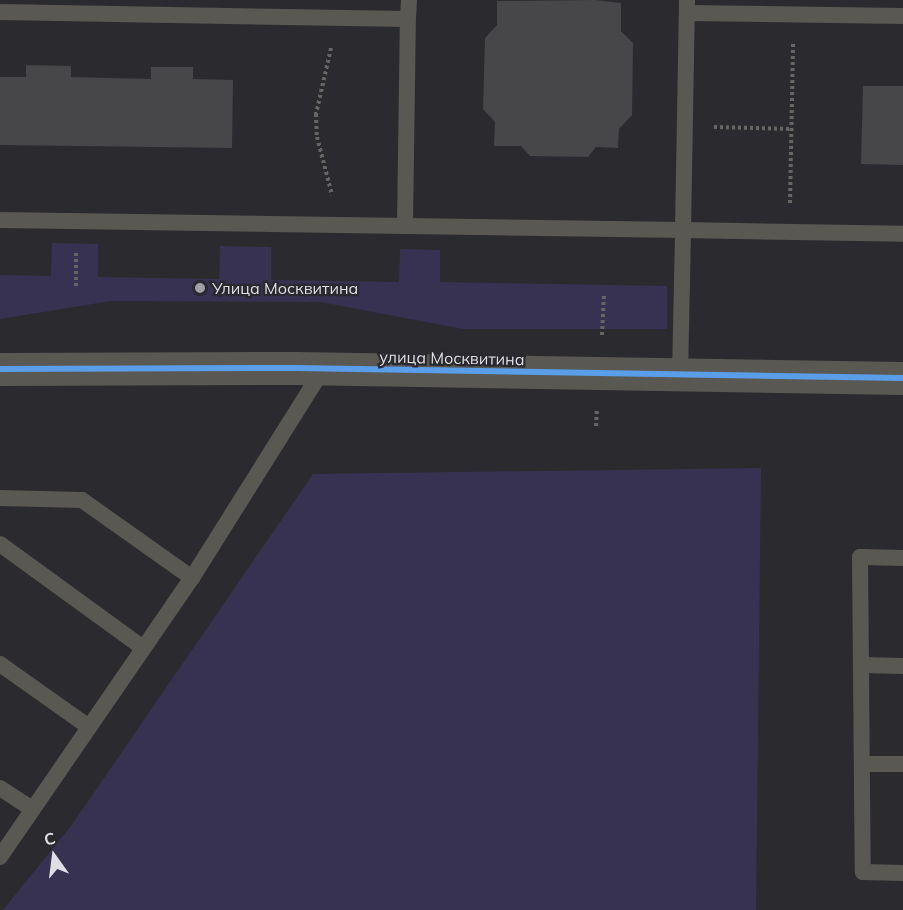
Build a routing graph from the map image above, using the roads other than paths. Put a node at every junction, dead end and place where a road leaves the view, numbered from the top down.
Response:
1 (409, 0) edge
2 (687, 6) edge
3 (0, 12) edge
4 (903, 16) edge
5 (408, 19) junction
6 (0, 220) edge
7 (405, 226) junction
8 (683, 231) junction
9 (903, 234) edge
10 (0, 369) edge
11 (323, 369) junction
12 (680, 376) junction
13 (903, 378) edge
14 (0, 498) edge
15 (0, 544) edge
16 (903, 558) edge
17 (192, 578) junction
18 (143, 648) junction
19 (0, 664) edge
20 (861, 665) junction
21 (903, 666) edge
22 (89, 727) junction
23 (862, 764) junction
24 (903, 764) edge
25 (0, 788) edge
26 (32, 809) junction
27 (0, 857) edge
28 (903, 873) edge

1 - 5 lane
2 - 4 lane
2 - 8 lane
3 - 5 lane
5 - 7 lane
6 - 7 lane
7 - 8 lane
8 - 9 lane
8 - 12 lane
10 - 11 street, улица Москвитина
11 - 12 street, улица Москвитина
11 - 17 lane
12 - 13 street, улица Москвитина
14 - 17 lane
15 - 18 lane
16 - 20 lane
17 - 18 lane
18 - 22 lane
19 - 22 lane
20 - 21 lane
20 - 23 lane
22 - 26 lane
23 - 24 lane
23 - 28 lane
25 - 26 lane
26 - 27 lane

